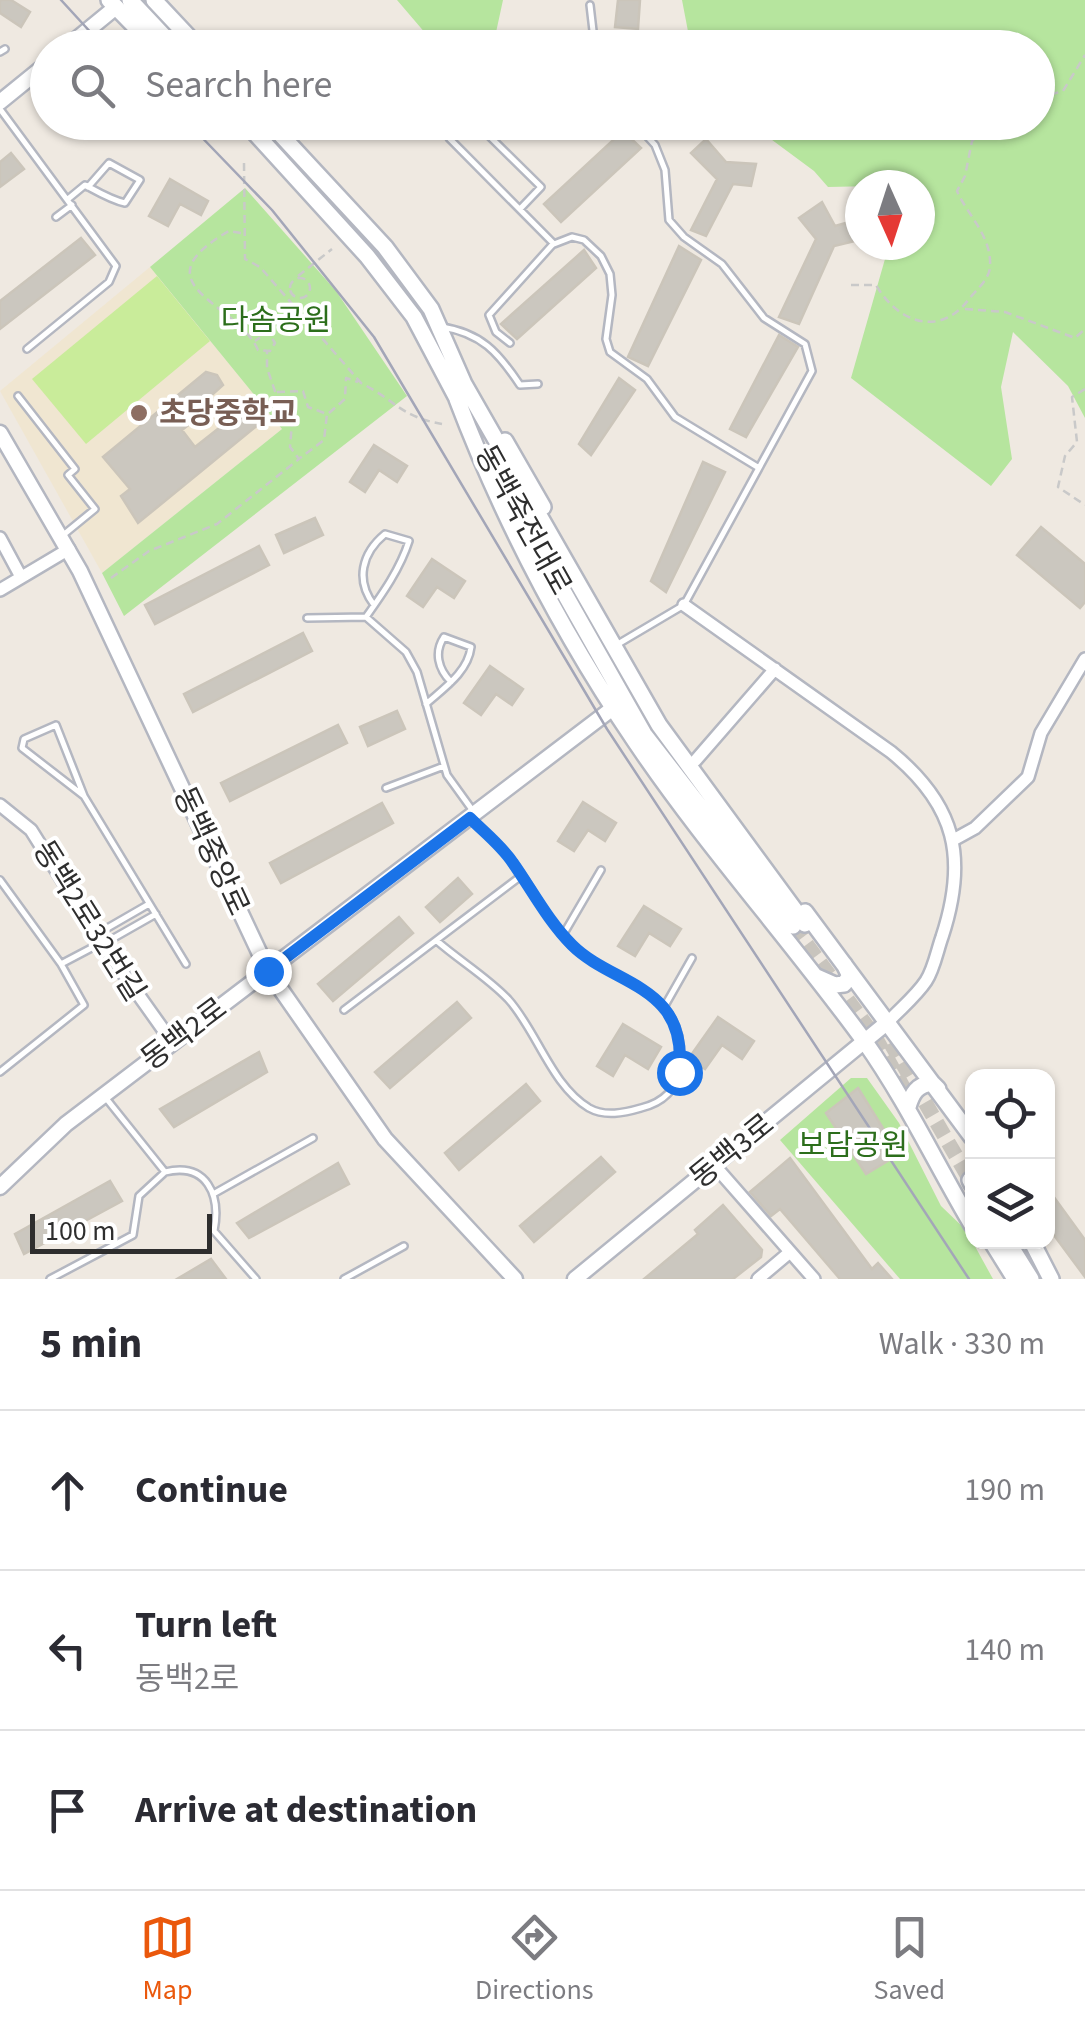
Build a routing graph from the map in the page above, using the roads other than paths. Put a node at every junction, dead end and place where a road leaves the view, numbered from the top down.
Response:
1 (154, 0) edge
2 (118, 2) edge
3 (590, 5) dead end
4 (86, 30) edge
5 (141, 30) edge
6 (153, 30) edge
7 (182, 30) edge
8 (593, 30) edge
9 (30, 78) edge
10 (0, 105) edge
11 (261, 140) edge
12 (286, 140) edge
13 (451, 140) edge
14 (493, 140) edge
15 (650, 140) edge
16 (88, 187) junction
17 (70, 202) junction
18 (520, 209) junction
19 (56, 218) dead end
20 (554, 244) junction
21 (438, 326) junction
22 (510, 343) dead end
23 (27, 349) dead end
24 (538, 384) dead end
25 (460, 391) junction
26 (18, 396) dead end
27 (0, 433) edge
28 (759, 468) junction
29 (0, 538) edge
30 (66, 543) junction
31 (21, 577) junction
32 (0, 590) edge
33 (374, 605) junction
34 (684, 606) junction
35 (366, 617) junction
36 (307, 618) dead end
37 (617, 644) junction
38 (1085, 658) edge
39 (774, 670) junction
40 (450, 682) junction
41 (426, 704) junction
42 (614, 708) junction
43 (695, 761) junction
44 (444, 766) junction
45 (386, 788) dead end
46 (84, 796) junction
47 (0, 806) edge
48 (472, 816) junction
49 (954, 839) junction
50 (600, 870) dead end
51 (521, 876) junction
52 (0, 880) edge
53 (150, 904) junction
54 (156, 914) junction
55 (799, 925) tunnel mouth
56 (563, 934) junction
57 (437, 940) junction
58 (101, 941) junction
59 (692, 958) dead end
60 (844, 963) junction
61 (61, 964) junction
62 (186, 964) dead end
63 (268, 971) junction
64 (814, 974) junction
65 (663, 1009) junction
66 (344, 1010) dead end
67 (888, 1021) junction
68 (172, 1042) junction
69 (866, 1044) junction
70 (0, 1072) edge
71 (103, 1095) junction
72 (944, 1095) junction
73 (908, 1107) junction
74 (965, 1126) edge
75 (313, 1138) dead end
76 (714, 1165) junction
77 (165, 1172) junction
78 (0, 1187) edge
79 (215, 1193) junction
80 (965, 1212) edge
81 (404, 1246) dead end
82 (986, 1249) edge
83 (996, 1249) edge
84 (1012, 1249) edge
85 (1036, 1249) edge
86 (790, 1252) junction
87 (50, 1279) edge
88 (256, 1279) edge
89 (344, 1279) edge
90 (515, 1279) edge
91 (575, 1279) edge
92 (758, 1279) edge
93 (814, 1279) edge
94 (1005, 1279) edge
95 (1015, 1279) edge
96 (1031, 1279) edge
97 (1051, 1279) edge

1 - 7 main road
2 - 4 street
2 - 5 main road
2 - 6 main road
3 - 8 lane
9 - 10 street
10 - 17 lane
11 - 25 main road, 동백죽전대로
12 - 21 main road, 동백죽전대로
13 - 18 lane
14 - 18 lane
15 - 28 lane
16 - 16 lane
16 - 17 lane
17 - 19 lane
17 - 23 lane
18 - 20 lane
20 - 22 lane
20 - 28 lane
21 - 24 lane
21 - 25 main road, 동백죽전대로
25 - 37 main road
25 - 42 main road
25 - 55 main road, 동백죽전대로
26 - 30 lane
27 - 30 street, 동백중앙로
28 - 34 lane
29 - 31 street
30 - 31 street
30 - 63 street, 동백중앙로
31 - 32 street
33 - 33 lane
33 - 35 lane
34 - 37 lane
34 - 39 street
35 - 36 lane
35 - 41 lane
37 - 43 main road
38 - 49 street
39 - 43 street
39 - 49 street
40 - 40 lane
40 - 41 lane
41 - 44 lane
42 - 48 street, 동백2로
42 - 64 main road
43 - 60 main road
44 - 45 lane
44 - 48 lane
46 - 46 lane
46 - 53 lane
47 - 58 street, 동백2로32번길
48 - 51 lane
48 - 63 street, 동백2로
49 - 67 street
50 - 56 lane
51 - 56 lane
51 - 57 lane
52 - 61 lane
53 - 54 lane
53 - 58 lane
54 - 58 lane
54 - 62 lane
56 - 65 lane
57 - 65 lane
57 - 66 lane
58 - 61 lane
58 - 68 street, 동백2로32번길
59 - 65 lane
60 - 64 main road
60 - 67 main road
61 - 70 lane
63 - 68 street, 동백2로
63 - 90 street, 동백중앙로
64 - 69 main road
67 - 69 street, 동백3로
67 - 72 main road
68 - 71 street, 동백2로
69 - 73 main road
69 - 76 street, 동백3로
71 - 77 lane
71 - 78 street, 동백2로
72 - 73 main road
72 - 74 main road
73 - 80 main road
75 - 79 lane
76 - 86 street
76 - 91 street, 동백3로
77 - 79 lane
77 - 87 lane
79 - 88 lane
81 - 89 lane
82 - 94 main road
83 - 95 main road
84 - 96 main road
85 - 97 main road
86 - 92 street
86 - 93 street

